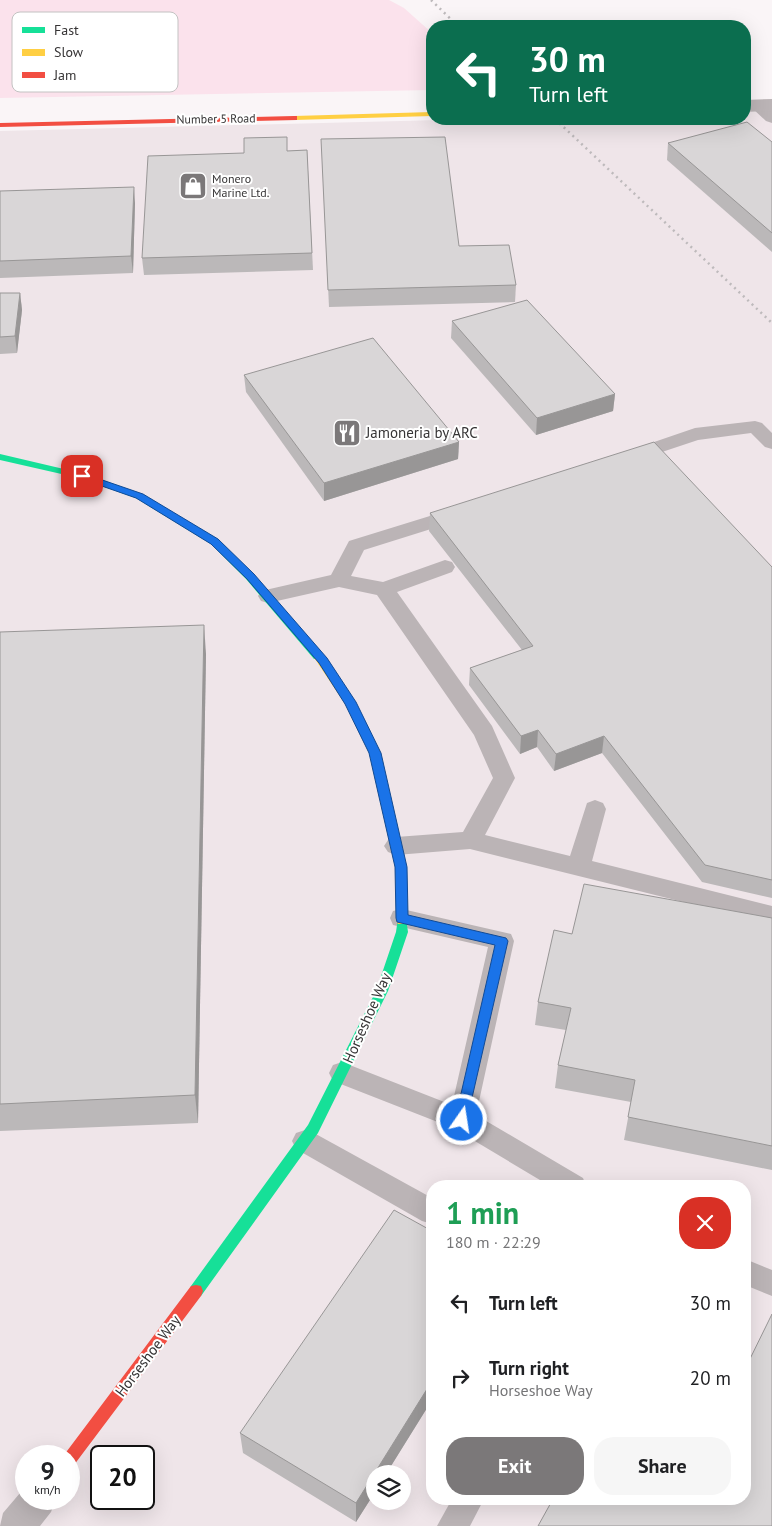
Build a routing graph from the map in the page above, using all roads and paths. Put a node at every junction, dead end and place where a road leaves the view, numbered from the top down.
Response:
1 (426, 114) edge
2 (0, 125) edge
3 (772, 444) edge
4 (0, 457) edge
5 (608, 464) edge
6 (477, 507) edge
7 (445, 567) dead end
8 (339, 580) junction
9 (384, 589) junction
10 (268, 596) junction
11 (595, 809) dead end
12 (470, 840) junction
13 (396, 846) junction
14 (579, 866) junction
15 (772, 915) edge
16 (402, 918) junction
17 (342, 1073) junction
18 (462, 1120) junction
19 (304, 1141) junction
20 (564, 1180) edge
21 (426, 1209) edge
22 (751, 1274) edge
23 (772, 1283) edge
24 (80, 1445) edge
25 (465, 1505) edge
26 (29, 1510) edge
27 (16, 1526) edge
28 (452, 1526) edge

1 - 2 street, Number 5 Road
3 - 5 lane
4 - 10 street, Horseshoe Way
6 - 8 lane
7 - 9 lane
8 - 9 lane
8 - 10 lane
9 - 12 lane
10 - 13 street, Horseshoe Way
11 - 14 lane
12 - 13 lane
12 - 14 lane
13 - 16 street, Horseshoe Way
14 - 15 lane
16 - 17 street, Horseshoe Way
16 - 18 lane
17 - 18 lane
17 - 19 street, Horseshoe Way
18 - 20 lane
19 - 21 lane
19 - 24 street, Horseshoe Way
22 - 23 lane
25 - 28 lane
26 - 27 street

